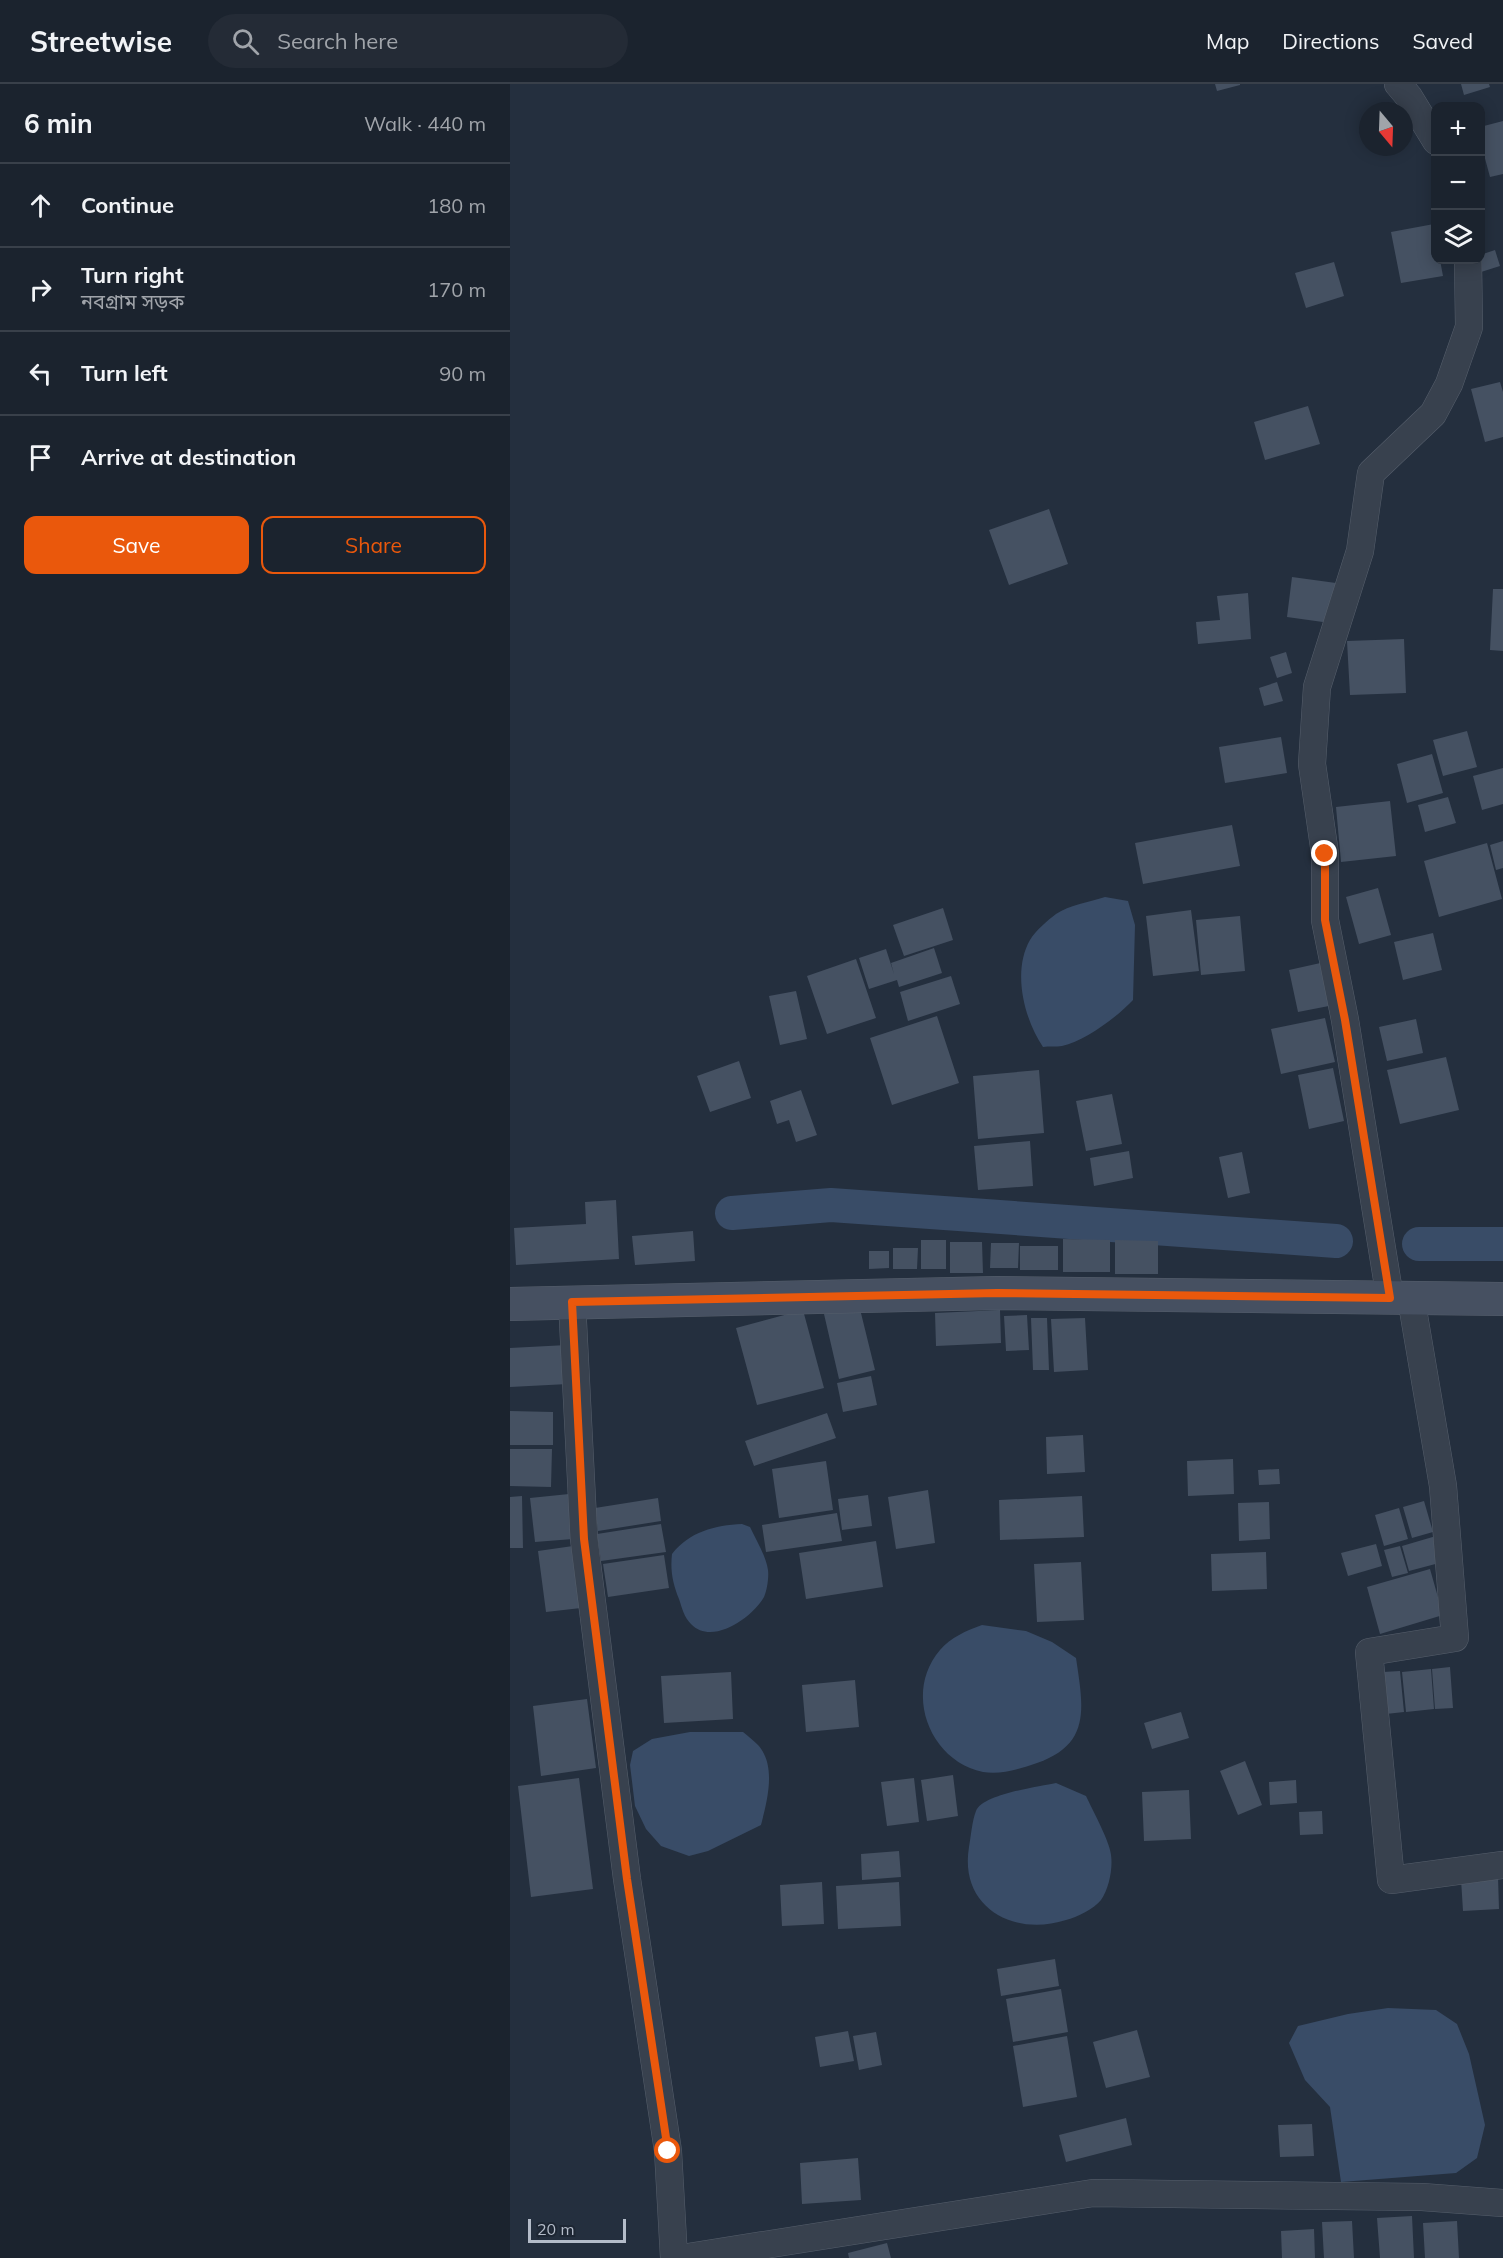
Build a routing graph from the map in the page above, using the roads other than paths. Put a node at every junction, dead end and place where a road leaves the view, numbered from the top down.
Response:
1 (1398, 84) edge
2 (1431, 133) edge
3 (1468, 264) edge
4 (1400, 1298) junction
5 (1503, 1299) edge
6 (572, 1302) junction
7 (510, 1304) edge
8 (1503, 1865) edge
9 (1503, 2203) edge
10 (674, 2258) edge
11 (682, 2258) edge

1 - 2 street
3 - 4 street
4 - 5 main road
4 - 6 main road
4 - 8 street
6 - 7 main road
6 - 10 street
9 - 11 street

